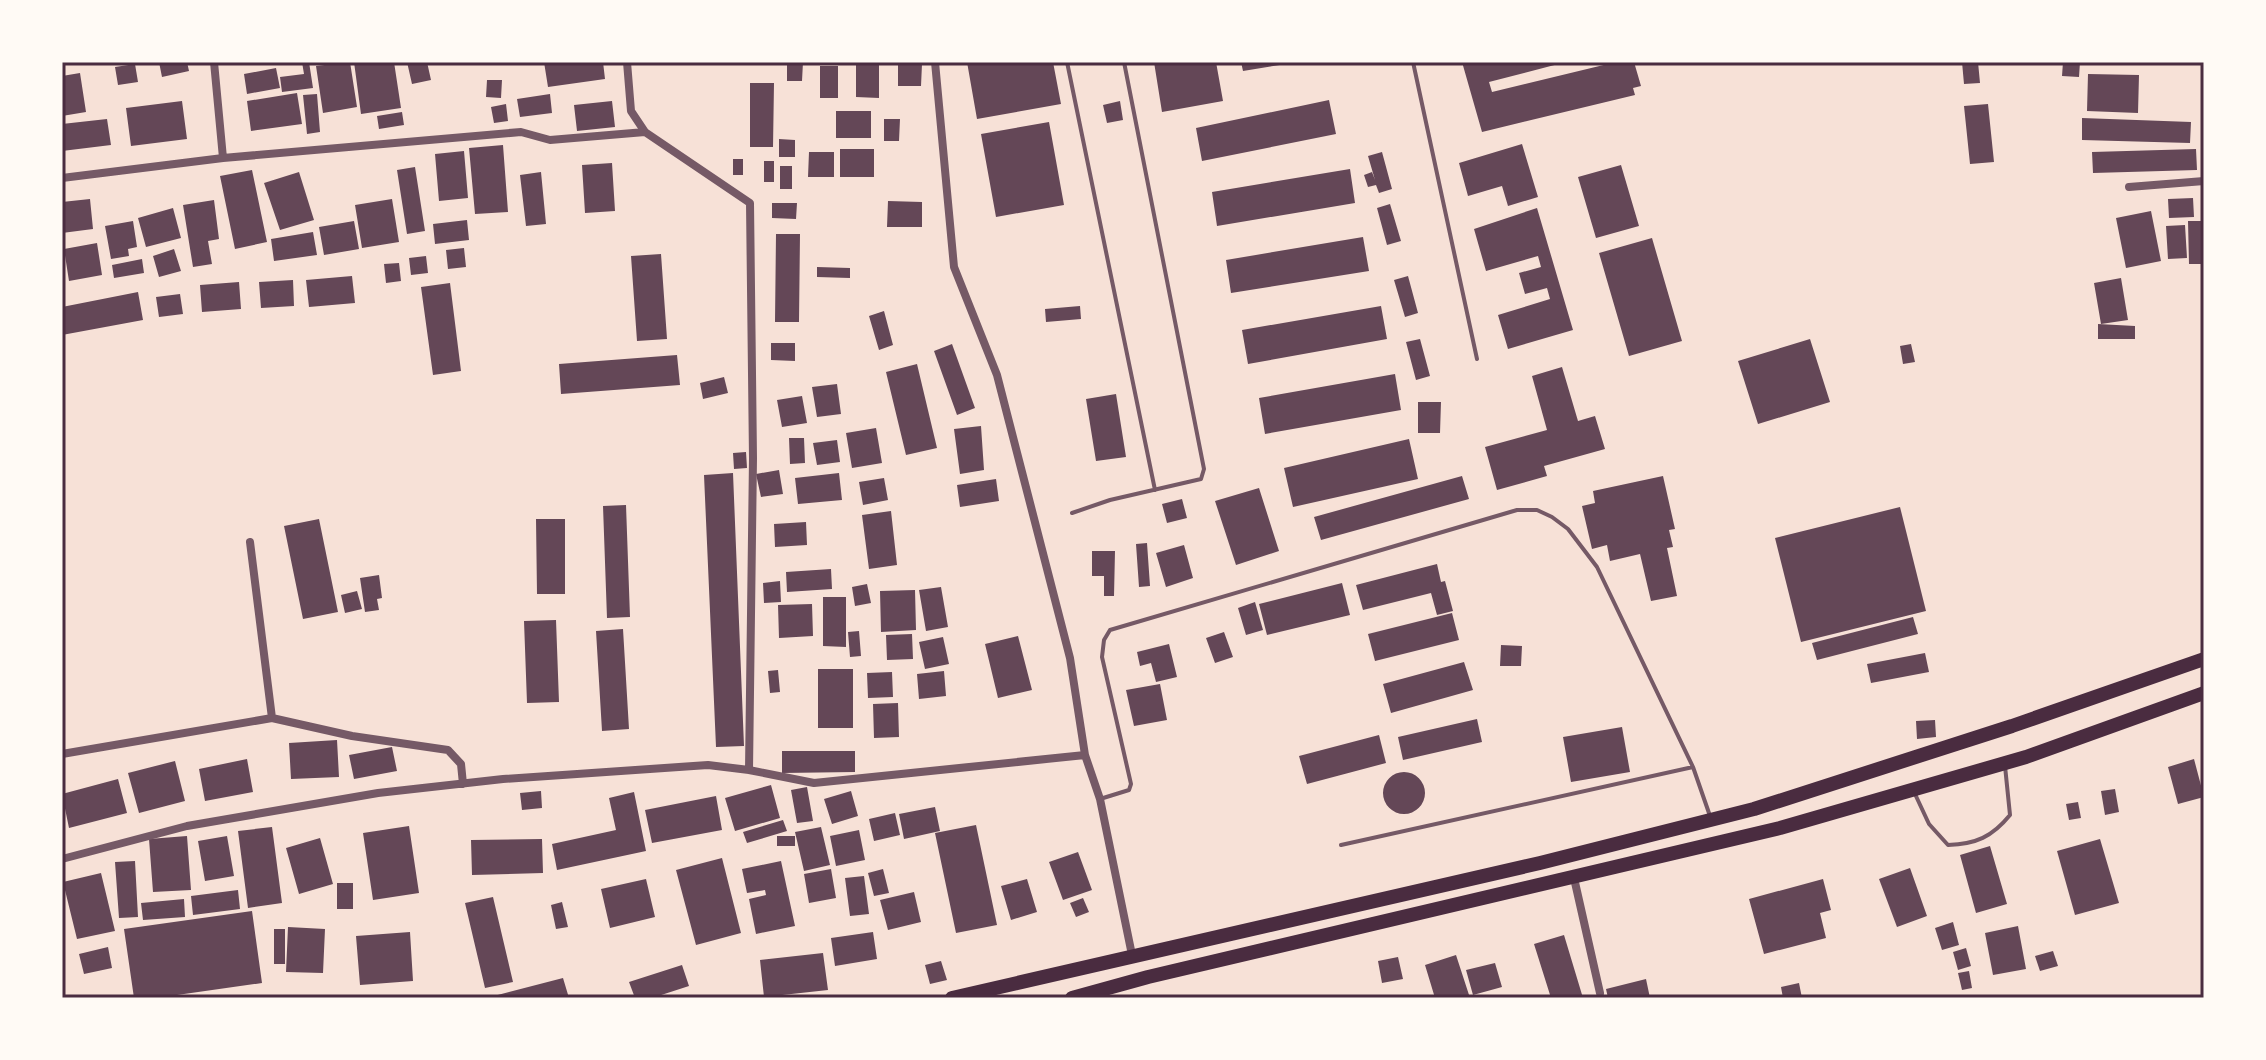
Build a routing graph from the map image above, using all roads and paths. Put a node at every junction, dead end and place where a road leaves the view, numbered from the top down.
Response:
1 (214, 62) edge
2 (627, 62) edge
3 (935, 62) edge
4 (1067, 62) edge
5 (1124, 62) edge
6 (1413, 62) edge
7 (645, 132) junction
8 (223, 158) junction
9 (62, 178) edge
10 (2204, 181) edge
11 (2129, 187) dead end
12 (1477, 359) dead end
13 (1155, 490) junction
14 (1072, 513) dead end
15 (250, 542) dead end
16 (2204, 659) edge
17 (2204, 693) edge
18 (272, 718) junction
19 (62, 754) edge
20 (1085, 755) junction
21 (2005, 763) junction
22 (1693, 767) junction
23 (749, 770) junction
24 (463, 784) junction
25 (1913, 790) junction
26 (1100, 799) junction
27 (1711, 819) junction
28 (1718, 843) junction
29 (1341, 845) dead end
30 (62, 859) edge
31 (1574, 878) junction
32 (1132, 955) junction
33 (1600, 993) dead end
34 (952, 998) edge
35 (1072, 998) edge

1 - 8 street
2 - 7 street
3 - 20 street
4 - 13 lane
5 - 13 lane
6 - 12 lane
7 - 8 street
7 - 23 street
8 - 9 street
10 - 11 street
13 - 14 lane
15 - 18 street
16 - 27 highway
17 - 21 highway
18 - 19 street
18 - 24 street
20 - 23 street
20 - 26 street
21 - 25 highway
21 - 25 lane
22 - 26 lane
22 - 27 lane
22 - 29 lane
23 - 24 street
24 - 30 street
25 - 28 highway
26 - 32 street
27 - 28 lane
27 - 32 highway
28 - 31 highway
31 - 33 street
31 - 35 highway
32 - 34 highway

